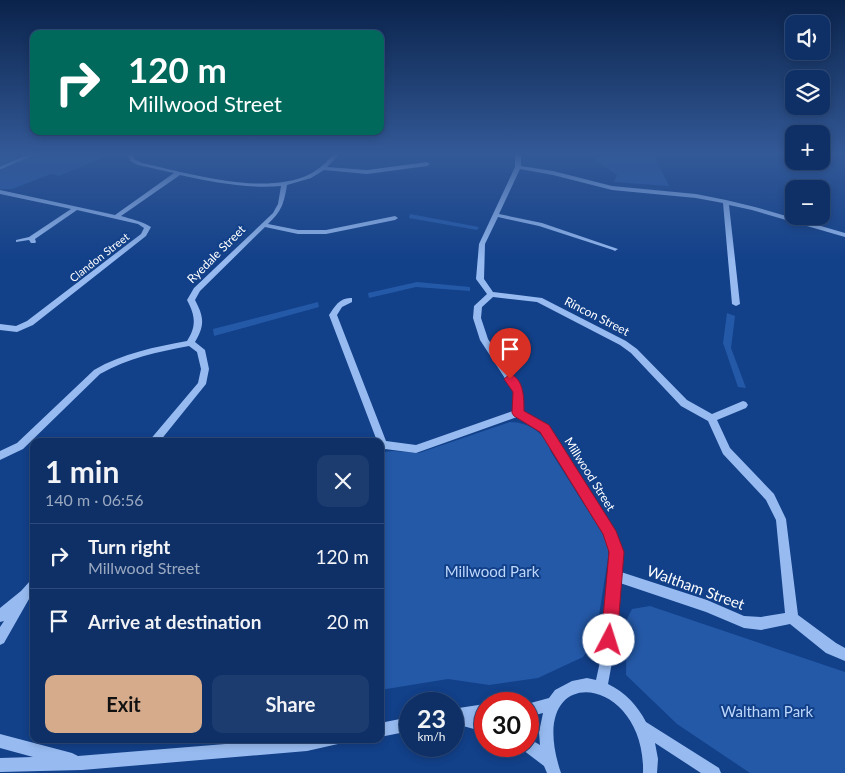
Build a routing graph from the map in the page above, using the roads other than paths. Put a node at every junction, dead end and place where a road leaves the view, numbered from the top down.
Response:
1 (156, 189) edge
2 (283, 189) edge
3 (507, 189) edge
4 (624, 189) edge
5 (0, 192) edge
6 (726, 202) junction
7 (77, 208) junction
8 (494, 215) junction
9 (116, 217) junction
10 (395, 218) dead end
11 (265, 225) junction
12 (845, 235) edge
13 (18, 241) dead end
14 (615, 249) dead end
15 (491, 294) junction
16 (349, 300) dead end
17 (736, 304) dead end
18 (0, 327) edge
19 (16, 329) joint
20 (190, 343) junction
21 (743, 405) dead end
22 (518, 413) junction
23 (712, 418) junction
24 (157, 438) edge
25 (378, 438) edge
26 (384, 446) edge
27 (0, 456) edge
28 (615, 576) junction
29 (30, 589) edge
30 (25, 595) junction
31 (0, 616) edge
32 (792, 618) junction
33 (0, 639) edge
34 (845, 654) edge
35 (601, 688) junction
36 (553, 704) junction
37 (539, 707) edge
38 (399, 726) edge
39 (642, 726) junction
40 (384, 729) edge
41 (0, 741) edge
42 (312, 743) edge
43 (539, 755) edge
44 (82, 762) junction
45 (0, 765) edge
46 (551, 766) edge
47 (650, 773) edge
48 (714, 773) edge

1 - 9 street, Clandon Street
2 - 11 street, Ryedale Street
3 - 8 street
4 - 6 street
5 - 7 street
6 - 12 street
6 - 17 street
7 - 9 street
7 - 13 street
8 - 14 street
8 - 15 street
9 - 19 street, Clandon Street
10 - 11 street
11 - 20 street, Ryedale Street
15 - 22 street
15 - 23 street, Rincon Street
16 - 25 street
18 - 19 street
20 - 24 street
20 - 27 street
21 - 23 street
22 - 26 street
22 - 28 street, Millwood Street
23 - 32 street
28 - 32 street, Waltham Street
28 - 35 street, Millwood Street
29 - 30 street
30 - 31 street
30 - 33 street
32 - 34 street
35 - 36 street
35 - 39 street
36 - 37 street
36 - 46 street
38 - 40 street
39 - 47 street
39 - 48 street
41 - 44 street
42 - 44 street
43 - 46 street
44 - 45 street

